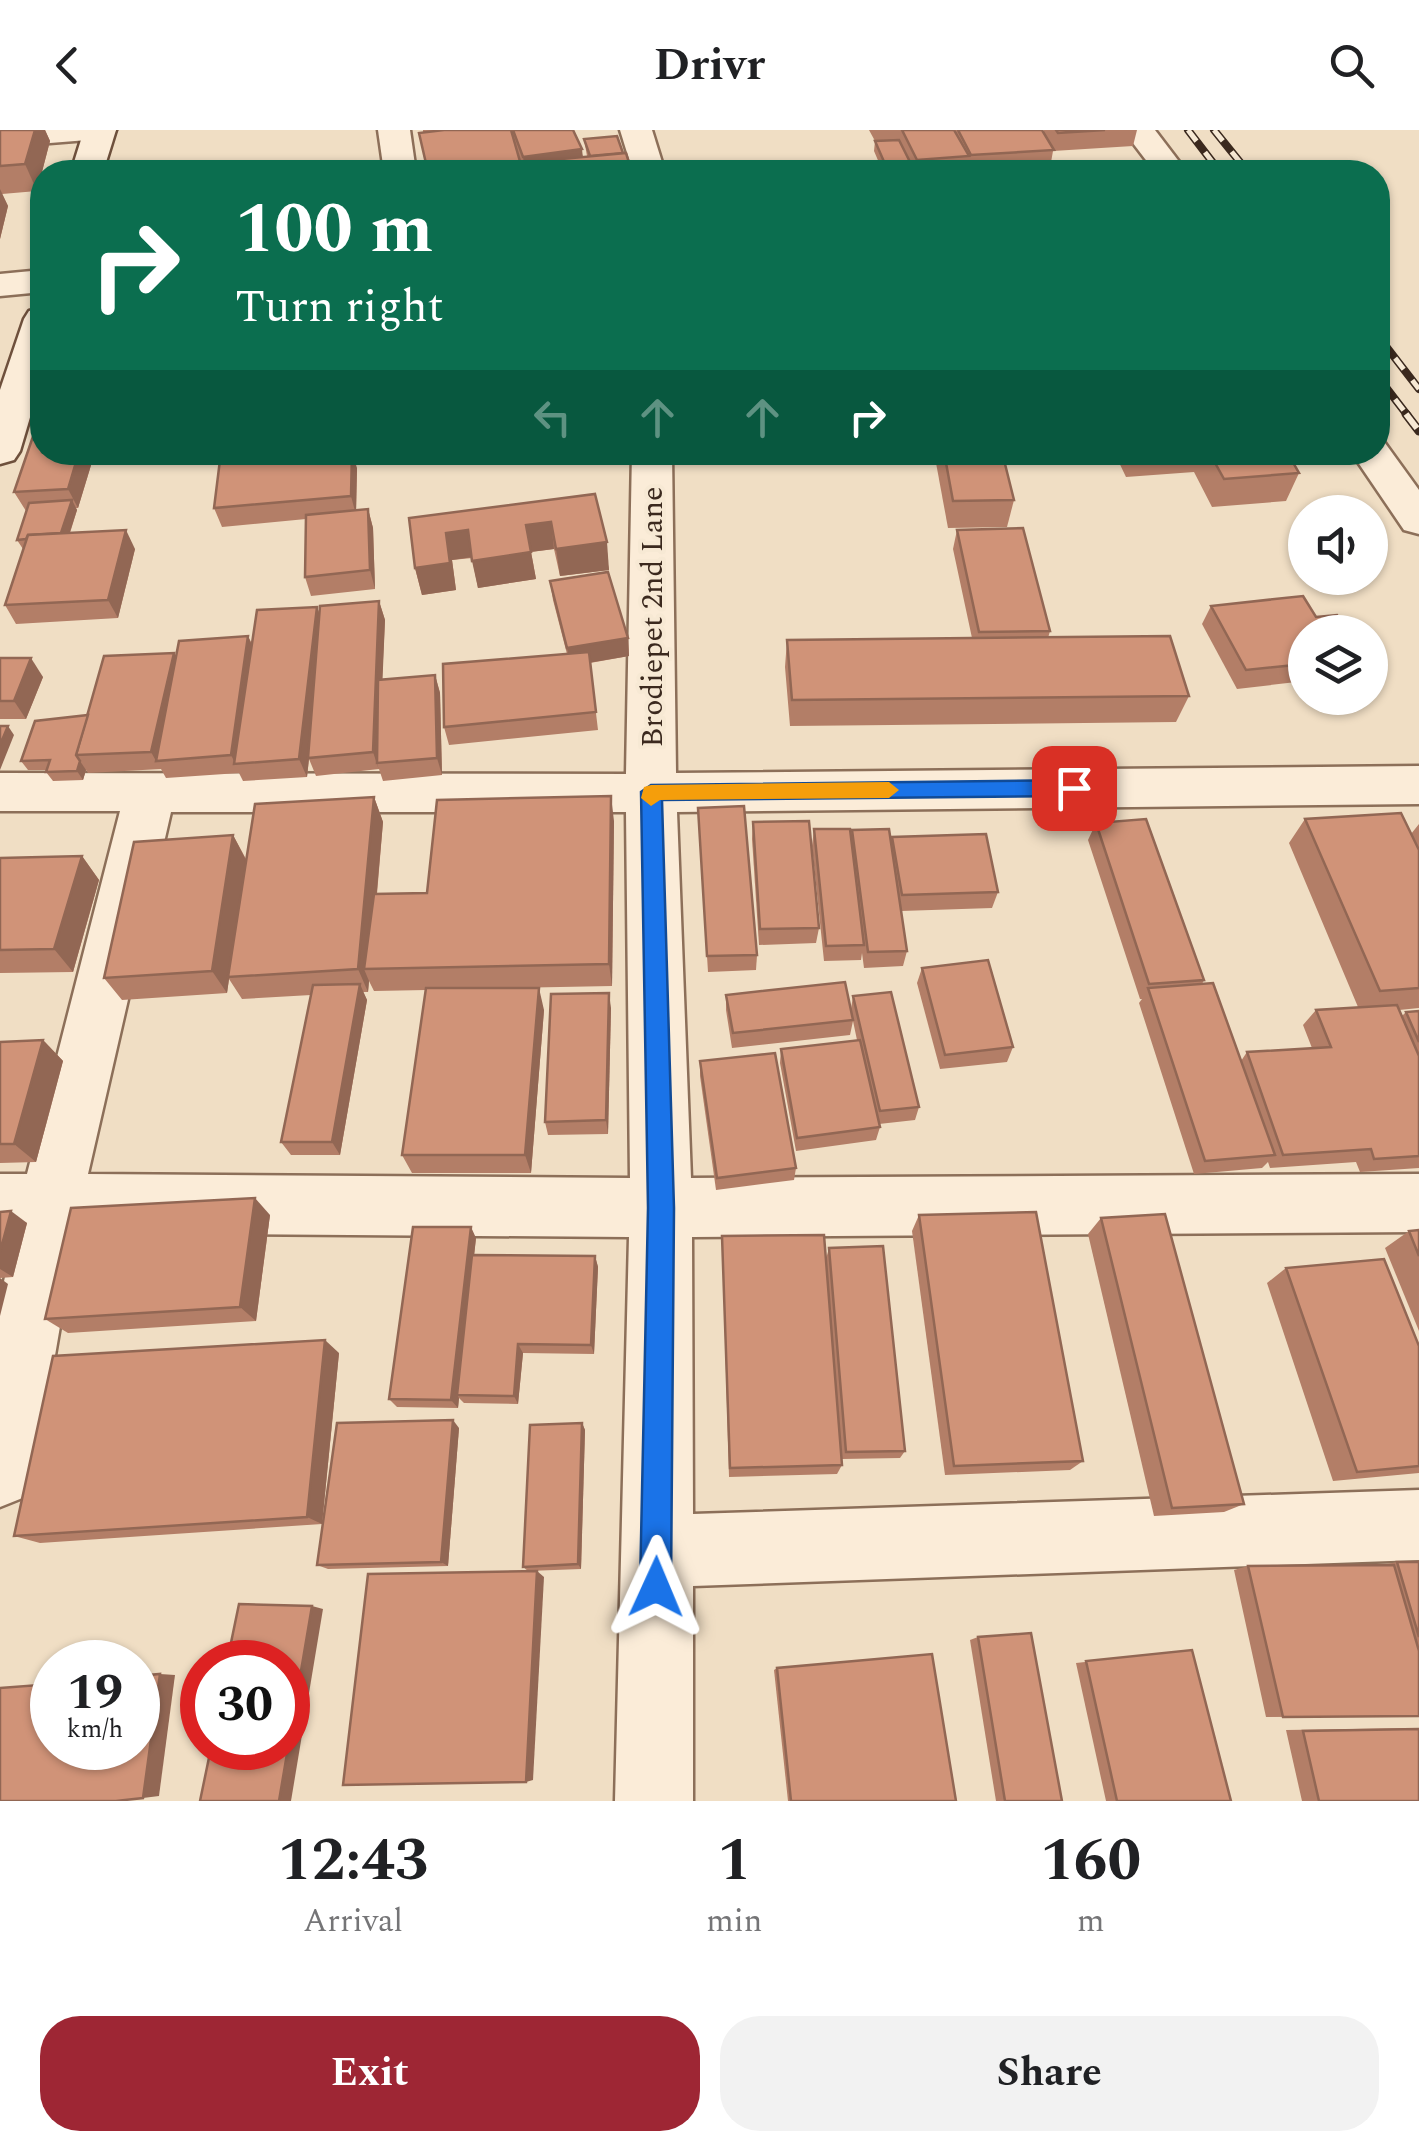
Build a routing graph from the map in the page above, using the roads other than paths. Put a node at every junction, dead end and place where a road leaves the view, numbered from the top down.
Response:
1 (100, 130) edge
2 (394, 130) edge
3 (636, 130) edge
4 (1139, 130) edge
5 (0, 138) edge
6 (91, 160) edge
7 (398, 160) edge
8 (646, 160) edge
9 (1162, 160) edge
10 (30, 282) edge
11 (0, 285) edge
12 (30, 363) edge
13 (20, 400) edge
14 (0, 452) edge
15 (652, 465) edge
16 (1379, 465) edge
17 (1419, 520) edge
18 (1419, 784) edge
19 (0, 792) edge
20 (651, 792) junction
21 (150, 793) junction
22 (26, 1203) edge
23 (1419, 1203) edge
24 (661, 1208) junction
25 (0, 1472) edge
26 (1419, 1524) edge
27 (656, 1551) junction
28 (654, 1801) edge

1 - 5 street
1 - 6 street
2 - 7 street
3 - 8 street
4 - 9 street
10 - 11 street
12 - 13 street
13 - 14 street
15 - 20 street, Brodiepet 2nd Lane
16 - 17 street
18 - 20 street
19 - 21 street
20 - 21 street
20 - 24 street, Brodiepet 2nd Lane
21 - 22 street
22 - 24 street
22 - 25 street
23 - 24 street
24 - 27 street, Brodiepet 2nd Lane
26 - 27 street
27 - 28 street, Brodiepet 2nd Lane

